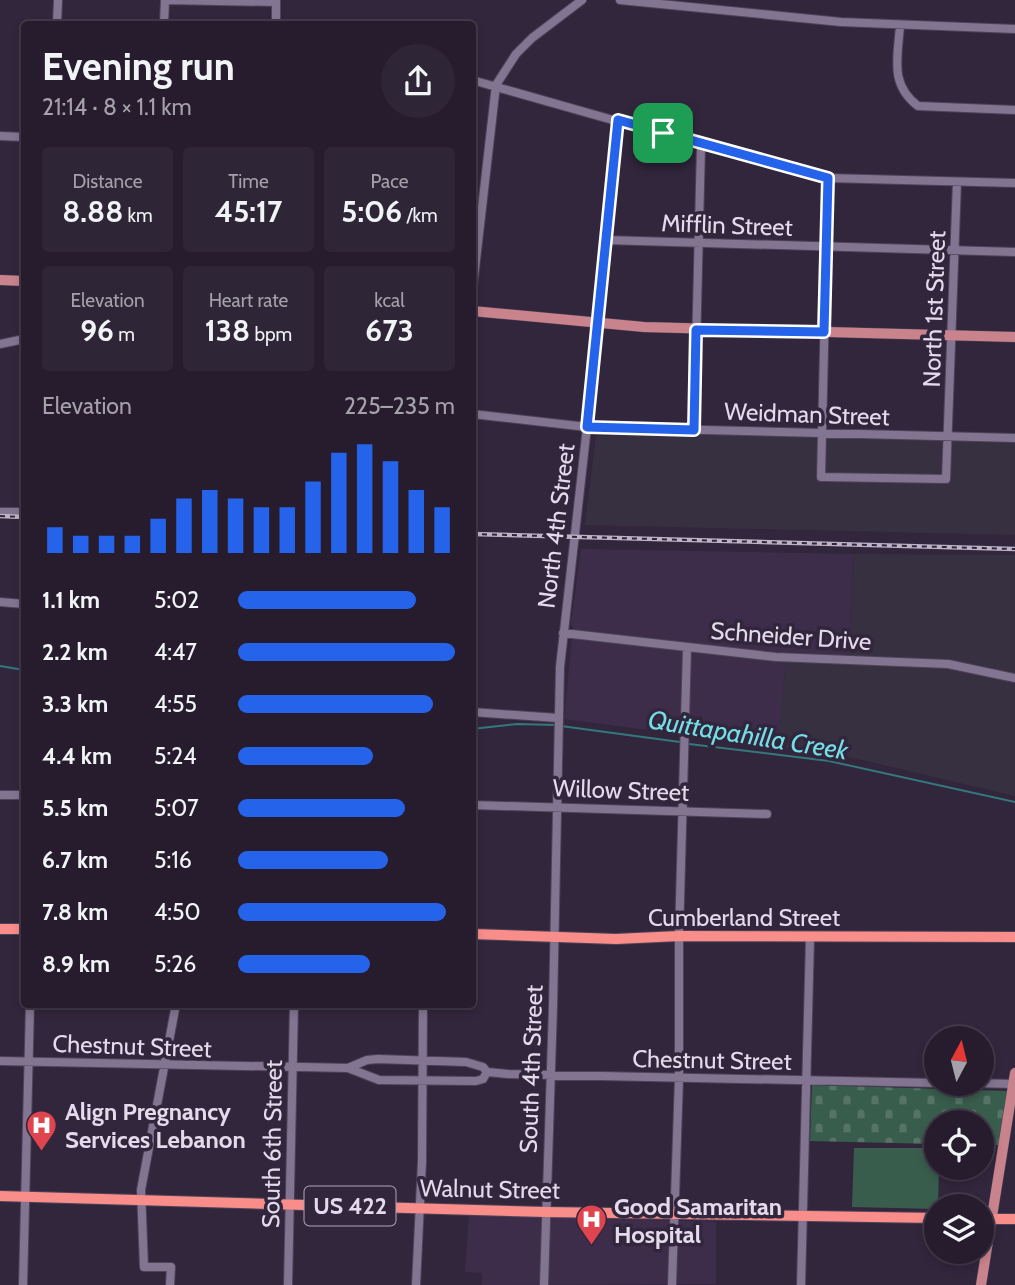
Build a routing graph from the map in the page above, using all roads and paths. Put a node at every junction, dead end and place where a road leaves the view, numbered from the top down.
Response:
1 (58, 0) edge
2 (165, 0) edge
3 (582, 0) edge
4 (620, 0) edge
5 (276, 1) edge
6 (666, 2) edge
7 (57, 21) edge
8 (164, 21) edge
9 (278, 21) edge
10 (900, 25) junction
11 (1015, 29) edge
12 (476, 81) edge
13 (496, 85) junction
14 (1015, 110) edge
15 (618, 120) junction
16 (0, 136) edge
17 (21, 137) edge
18 (701, 145) junction
19 (828, 178) junction
20 (957, 182) junction
21 (1015, 183) edge
22 (606, 240) junction
23 (699, 243) junction
24 (827, 247) junction
25 (954, 250) junction
26 (1015, 252) edge
27 (476, 260) edge
28 (0, 280) edge
29 (21, 281) edge
30 (476, 311) edge
31 (597, 324) junction
32 (696, 330) junction
33 (824, 332) junction
34 (952, 337) junction
35 (1015, 337) edge
36 (21, 340) edge
37 (0, 344) edge
38 (476, 414) edge
39 (587, 427) junction
40 (694, 430) junction
41 (822, 433) junction
42 (949, 436) junction
43 (1015, 438) edge
44 (0, 512) edge
45 (21, 512) edge
46 (0, 602) edge
47 (21, 604) edge
48 (563, 633) junction
49 (687, 648) junction
50 (1015, 678) edge
51 (476, 713) edge
52 (557, 723) junction
53 (0, 795) edge
54 (21, 795) edge
55 (476, 805) edge
56 (555, 807) junction
57 (683, 813) junction
58 (767, 814) dead end
59 (0, 929) edge
60 (21, 929) edge
61 (476, 934) edge
62 (679, 936) junction
63 (1015, 937) edge
64 (553, 938) junction
65 (810, 938) junction
66 (30, 1008) edge
67 (175, 1008) edge
68 (294, 1008) edge
69 (423, 1008) edge
70 (0, 1061) edge
71 (423, 1061) junction
72 (27, 1062) junction
73 (165, 1066) junction
74 (293, 1067) junction
75 (348, 1068) junction
76 (487, 1072) junction
77 (1015, 1073) edge
78 (550, 1074) junction
79 (679, 1078) junction
80 (806, 1081) junction
81 (422, 1082) junction
82 (924, 1083) edge
83 (994, 1084) edge
84 (1014, 1084) edge
85 (991, 1194) edge
86 (0, 1196) edge
87 (26, 1196) junction
88 (143, 1201) junction
89 (289, 1205) junction
90 (420, 1209) junction
91 (547, 1212) junction
92 (674, 1214) junction
93 (803, 1215) junction
94 (924, 1218) edge
95 (994, 1219) edge
96 (1015, 1219) edge
97 (983, 1264) edge
98 (23, 1285) edge
99 (170, 1285) edge
100 (288, 1285) edge
101 (416, 1285) edge
102 (544, 1285) edge
103 (672, 1285) edge
104 (801, 1285) edge
105 (981, 1285) edge

1 - 7 street
2 - 5 street
2 - 8 street
3 - 13 street
4 - 6 street
5 - 9 street
6 - 10 street
10 - 11 street
10 - 14 street
12 - 13 street
13 - 15 street
13 - 27 street
15 - 18 street
15 - 22 street, North 4th Street
16 - 17 street
18 - 19 street
18 - 23 street
19 - 20 street
19 - 24 street
20 - 21 street
20 - 25 street, North 1st Street
22 - 23 street, Mifflin Street
22 - 31 street, North 4th Street
23 - 24 street, Mifflin Street
23 - 32 street
24 - 25 street, Mifflin Street
24 - 33 street
25 - 26 street, Mifflin Street
25 - 34 street, North 1st Street
28 - 29 main road
30 - 31 main road
31 - 32 main road
31 - 39 street, North 4th Street
32 - 33 main road
32 - 40 street
33 - 34 main road
33 - 41 street
34 - 35 main road
34 - 42 street, North 1st Street
36 - 37 street
38 - 39 street, Weidman Street
39 - 40 street, Weidman Street
39 - 48 street, North 4th Street
40 - 41 street, Weidman Street
41 - 42 street, Weidman Street
41 - 42 street, North 1st Street
42 - 43 street, Weidman Street
44 - 45 street
46 - 47 street
48 - 49 street, Schneider Drive
48 - 52 street, North 4th Street
49 - 50 street, Schneider Drive
49 - 57 street
51 - 52 street
52 - 56 street, North 4th Street
53 - 54 street
55 - 56 street, Willow Street
56 - 57 street, Willow Street
56 - 64 street, North 4th Street
57 - 58 street, Willow Street
57 - 62 street
59 - 60 highway
61 - 64 highway, Cumberland Street
62 - 64 highway, Cumberland Street
62 - 65 highway, Cumberland Street
62 - 79 street
63 - 65 highway, Cumberland Street
64 - 78 street, South 4th Street
65 - 80 street
66 - 72 street
67 - 73 street
68 - 74 street, South 6th Street
69 - 71 street
70 - 72 street, Chestnut Street
71 - 75 street, Chestnut Street
71 - 76 street, Chestnut Street
71 - 81 street
72 - 73 street, Chestnut Street
72 - 87 street
73 - 74 street, Chestnut Street
73 - 88 street
74 - 75 street, Chestnut Street
74 - 89 street, South 6th Street
75 - 81 street, Chestnut Street
76 - 78 street, Chestnut Street
76 - 81 street, Chestnut Street
77 - 84 main road
78 - 79 street, Chestnut Street
78 - 91 street, South 4th Street
79 - 80 street, Chestnut Street
79 - 92 street
80 - 82 street, Chestnut Street
80 - 93 street
81 - 90 street
83 - 84 street
84 - 85 main road
86 - 87 highway, Walnut Street / US 422
87 - 88 highway, Walnut Street / US 422
87 - 98 street
88 - 89 highway, Walnut Street / US 422
88 - 99 street
89 - 90 highway, Walnut Street / US 422
89 - 100 street, South 6th Street
90 - 91 highway, Walnut Street / US 422
90 - 101 street
91 - 92 highway, Walnut Street / US 422
91 - 102 street, South 4th Street
92 - 93 highway, Walnut Street / US 422
92 - 103 street
93 - 94 highway, Walnut Street / US 422
93 - 104 street
95 - 96 highway
97 - 105 main road

